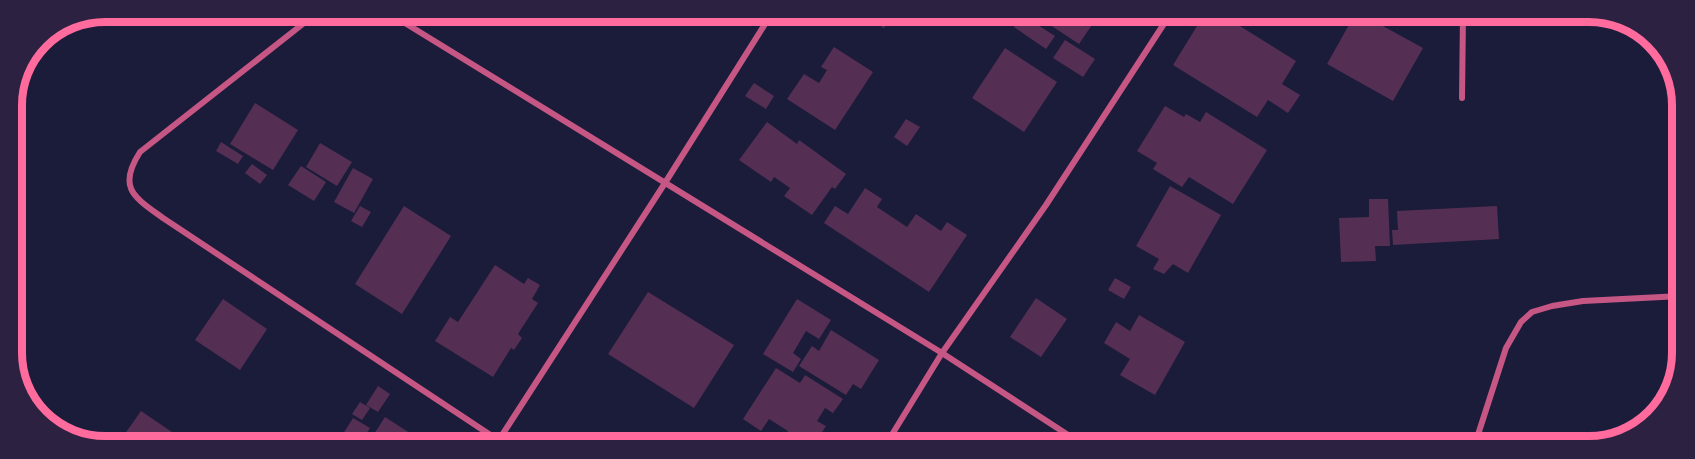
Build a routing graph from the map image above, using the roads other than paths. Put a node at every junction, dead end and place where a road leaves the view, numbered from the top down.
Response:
1 (305, 22) edge
2 (403, 22) edge
3 (766, 22) edge
4 (1165, 22) edge
5 (1463, 22) edge
6 (1462, 98) dead end
7 (666, 183) junction
8 (1672, 296) edge
9 (942, 353) junction
10 (486, 436) edge
11 (501, 436) edge
12 (891, 436) edge
13 (1070, 436) edge
14 (1478, 436) edge

1 - 10 street
2 - 7 street
3 - 7 street
4 - 9 street
5 - 6 street
7 - 9 street
7 - 11 street
8 - 14 street
9 - 12 street
9 - 13 street

